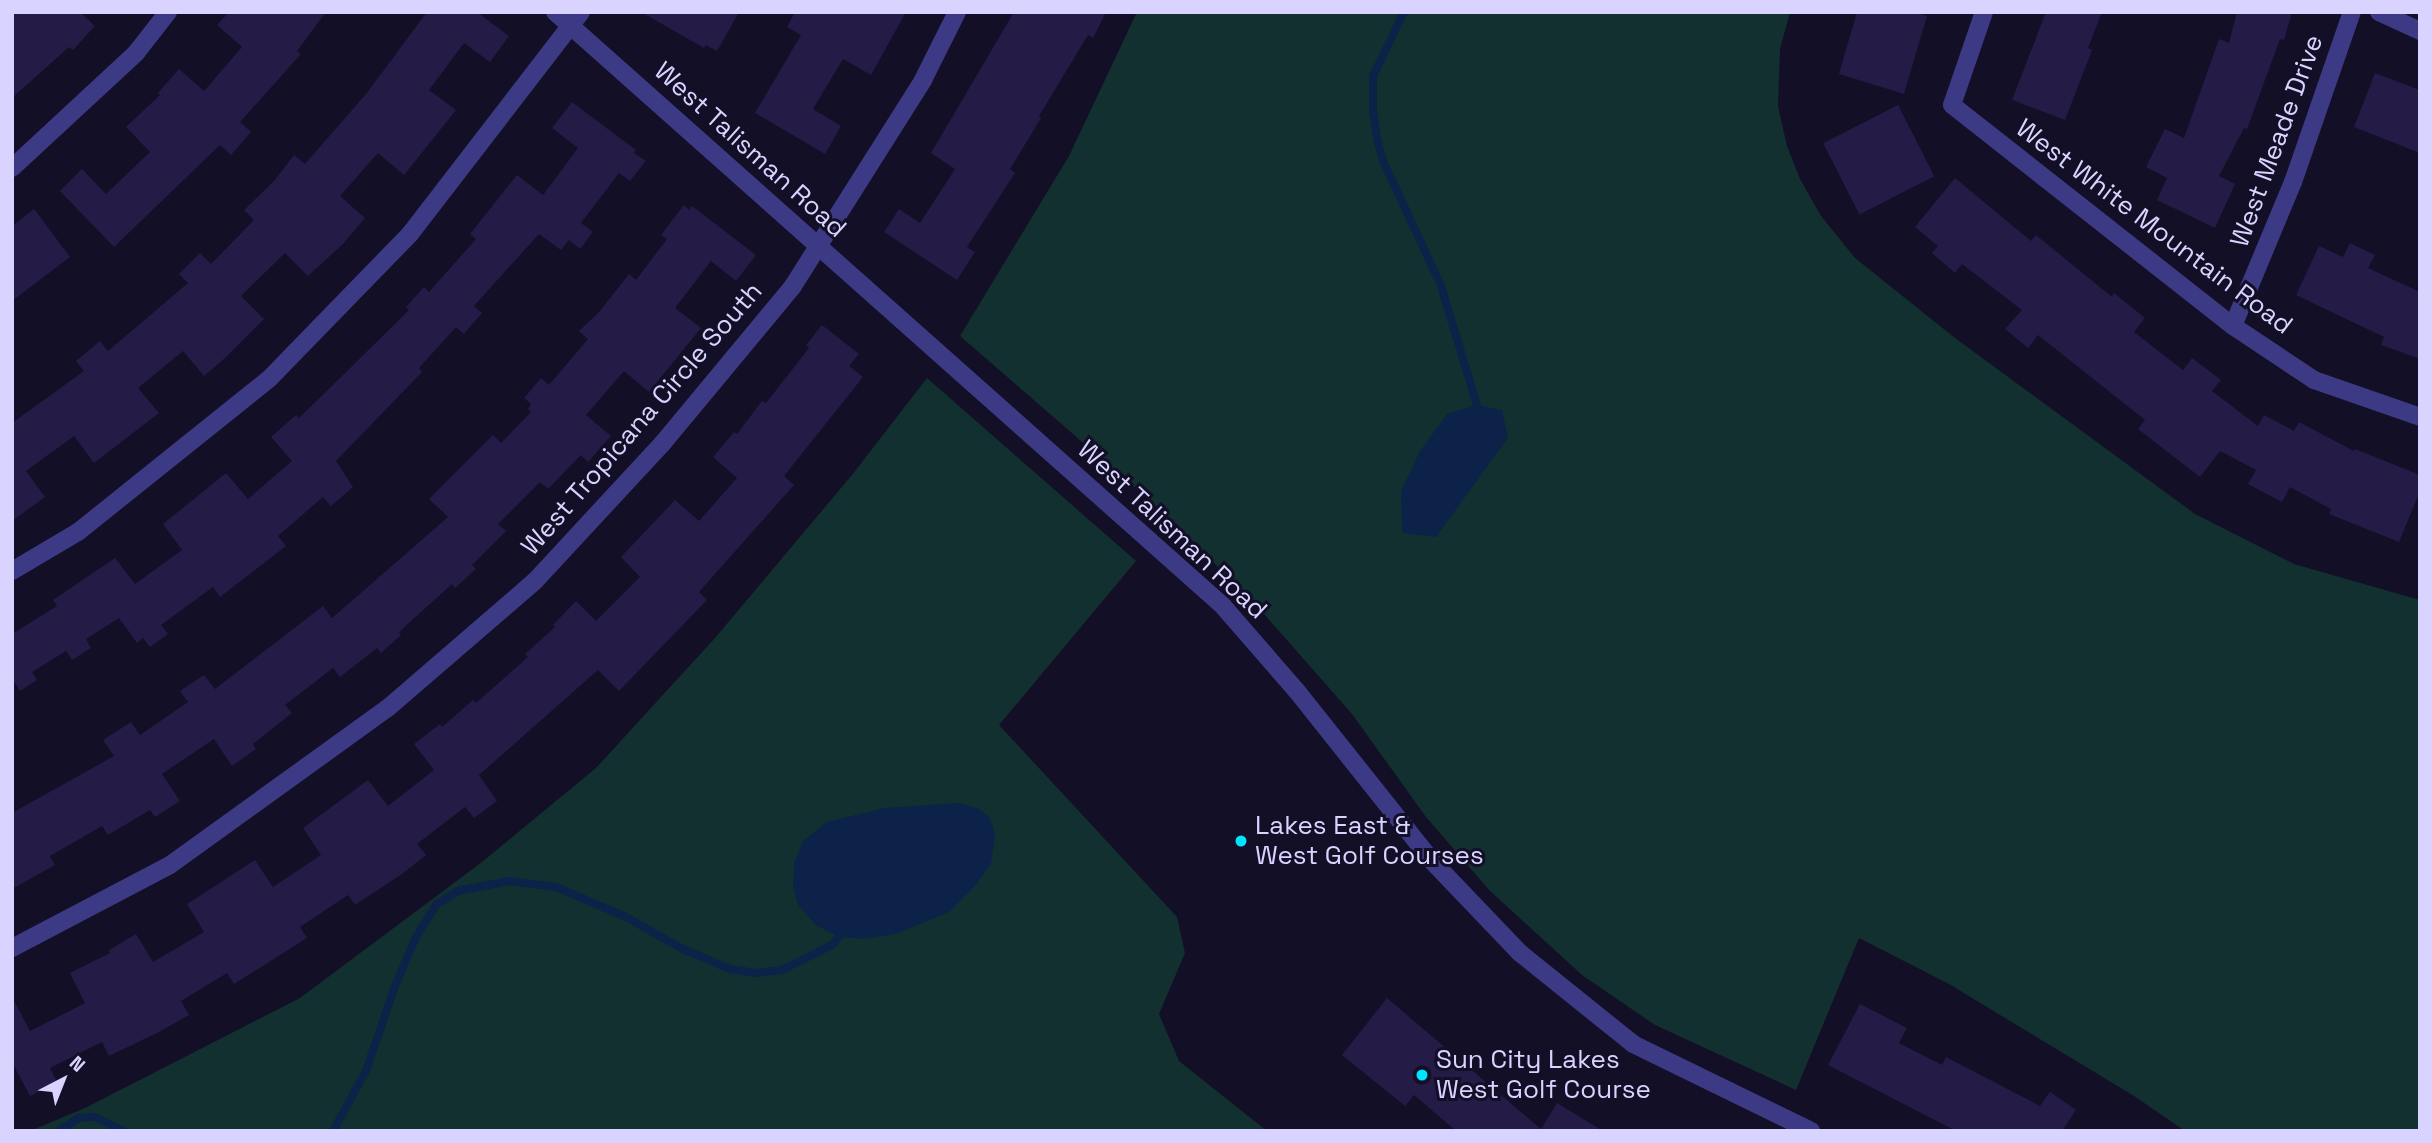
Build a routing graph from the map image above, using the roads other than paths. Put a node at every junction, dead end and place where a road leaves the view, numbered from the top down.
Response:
1 (168, 12) edge
2 (555, 12) edge
3 (957, 12) edge
4 (1984, 12) edge
5 (2351, 12) edge
6 (2379, 12) edge
7 (576, 19) edge
8 (2420, 31) edge
9 (12, 168) edge
10 (819, 247) junction
11 (2234, 326) junction
12 (2420, 417) edge
13 (12, 571) edge
14 (12, 948) edge
15 (1811, 1131) edge

1 - 9 street
2 - 7 street, West Talisman Road
3 - 10 street, West Tropicana Circle South
4 - 11 street, West White Mountain Road
5 - 11 street, West Meade Drive
6 - 8 street
7 - 10 street, West Talisman Road
7 - 13 street
10 - 14 street, West Tropicana Circle South
10 - 15 street, West Talisman Road
11 - 12 street, West White Mountain Road

